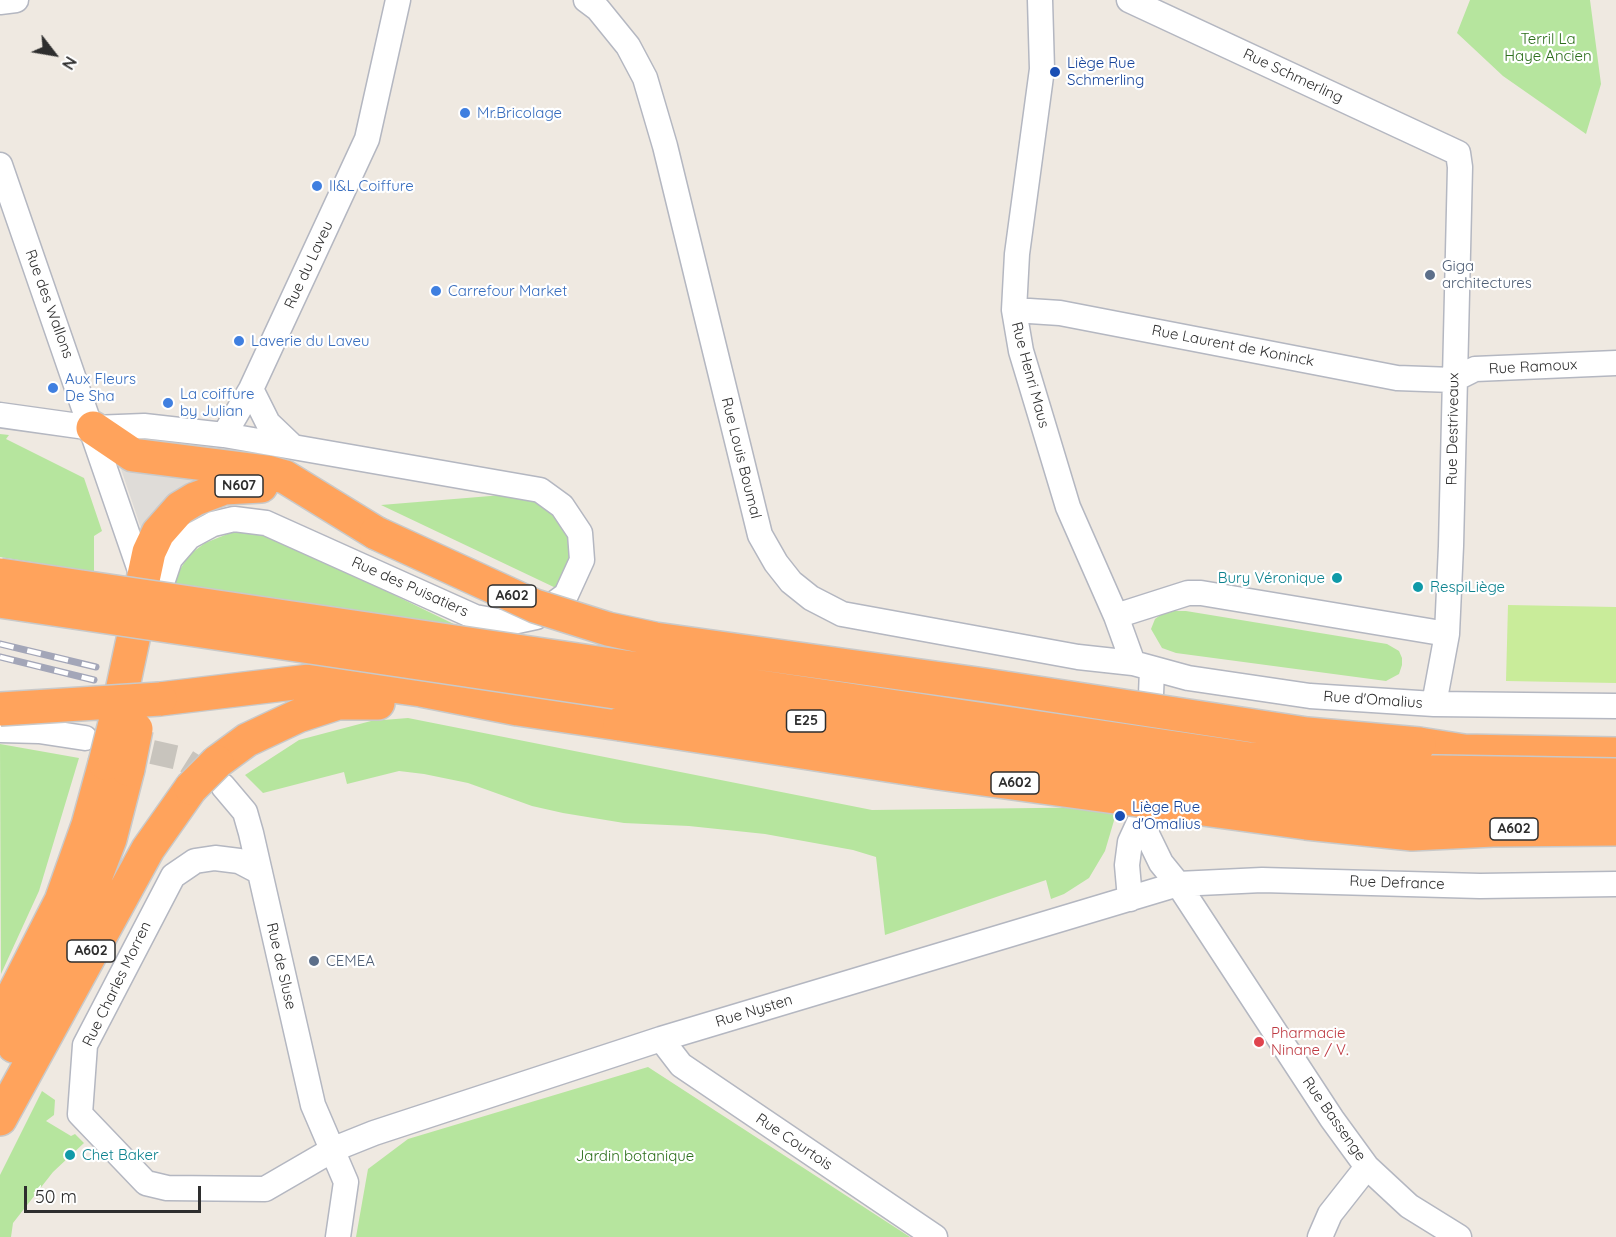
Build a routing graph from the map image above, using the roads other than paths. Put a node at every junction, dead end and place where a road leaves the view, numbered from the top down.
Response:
1 (16, 0) edge
2 (398, 0) edge
3 (586, 0) edge
4 (1040, 0) edge
5 (1129, 0) edge
6 (0, 2) edge
7 (1458, 153) joint
8 (0, 165) edge
9 (1014, 310) junction
10 (1616, 363) edge
11 (1453, 380) junction
12 (250, 389) junction
13 (0, 415) edge
14 (93, 428) junction
15 (224, 435) junction
16 (290, 444) junction
17 (376, 533) junction
18 (0, 575) edge
19 (152, 581) junction
20 (0, 601) edge
21 (1116, 616) junction
22 (1447, 634) junction
23 (143, 637) dead end
24 (1142, 666) junction
25 (1151, 695) dead end
26 (1, 702) edge
27 (1434, 704) junction
28 (1616, 706) edge
29 (133, 709) junction
30 (518, 709) junction
31 (60, 727) dead end
32 (0, 730) edge
33 (1616, 740) edge
34 (1419, 744) junction
35 (1616, 754) edge
36 (117, 766) junction
37 (220, 774) junction
38 (1616, 775) edge
39 (1616, 805) edge
40 (1616, 829) edge
41 (1412, 834) junction
42 (1616, 838) edge
43 (260, 872) junction
44 (1178, 884) junction
45 (1616, 884) edge
46 (1130, 899) junction
47 (0, 1021) edge
48 (661, 1039) junction
49 (0, 1075) edge
50 (0, 1119) edge
51 (334, 1149) junction
52 (1367, 1167) junction
53 (338, 1237) edge
54 (935, 1237) edge
55 (1320, 1237) edge
56 (1459, 1237) edge

1 - 6 street
2 - 12 street, Rue du Laveu
3 - 24 street, Rue Louis Boumal
4 - 9 street, Rue Henri Maus
5 - 7 street, Rue Schmerling
7 - 11 street, Rue Destriveaux
8 - 14 street, Rue des Wallons
9 - 11 street, Rue Laurent de Koninck
9 - 21 street, Rue Henri Maus
10 - 11 street, Rue Ramoux
11 - 22 street, Rue Destriveaux
12 - 15 street, Rue du Laveu
12 - 16 street
13 - 14 street, Rue des Puisatiers
14 - 15 street, Rue des Puisatiers
14 - 17 highway, A602
14 - 19 street, Rue des Wallons
15 - 16 street, Rue des Puisatiers
16 - 19 street, Rue des Puisatiers
17 - 19 highway, N607
17 - 34 highway, A602, bridge
18 - 38 highway, E25, bridge
20 - 39 highway, E25, bridge
21 - 22 street
21 - 24 street, Rue Henri Maus
22 - 27 street, Rue Destriveaux
23 - 29 highway
24 - 25 street, Rue Henri Maus
24 - 27 street, Rue d'Omalius
26 - 29 highway, A602, bridge
27 - 28 street, Rue d'Omalius
29 - 30 highway, A602
29 - 36 highway, bridge
30 - 37 highway, A602
30 - 41 highway, A602, bridge
31 - 32 street
33 - 34 highway, A602
34 - 35 highway, A602
36 - 47 highway
36 - 49 highway
37 - 43 street, Rue de Sluse
37 - 50 highway, A602, bridge
40 - 41 highway, A602, bridge
41 - 42 highway, A602, bridge
43 - 51 street, Rue de Sluse
43 - 51 street, Rue Charles Morren
44 - 45 street, Rue Defrance
44 - 46 street, Rue Nysten
44 - 46 street
44 - 52 street, Rue Bassenge
46 - 48 street, Rue Nysten
48 - 51 street, Rue Nysten
48 - 54 street, Rue Courtois
51 - 53 street, Rue de Sluse
52 - 55 street
52 - 56 street, Rue Bassenge

